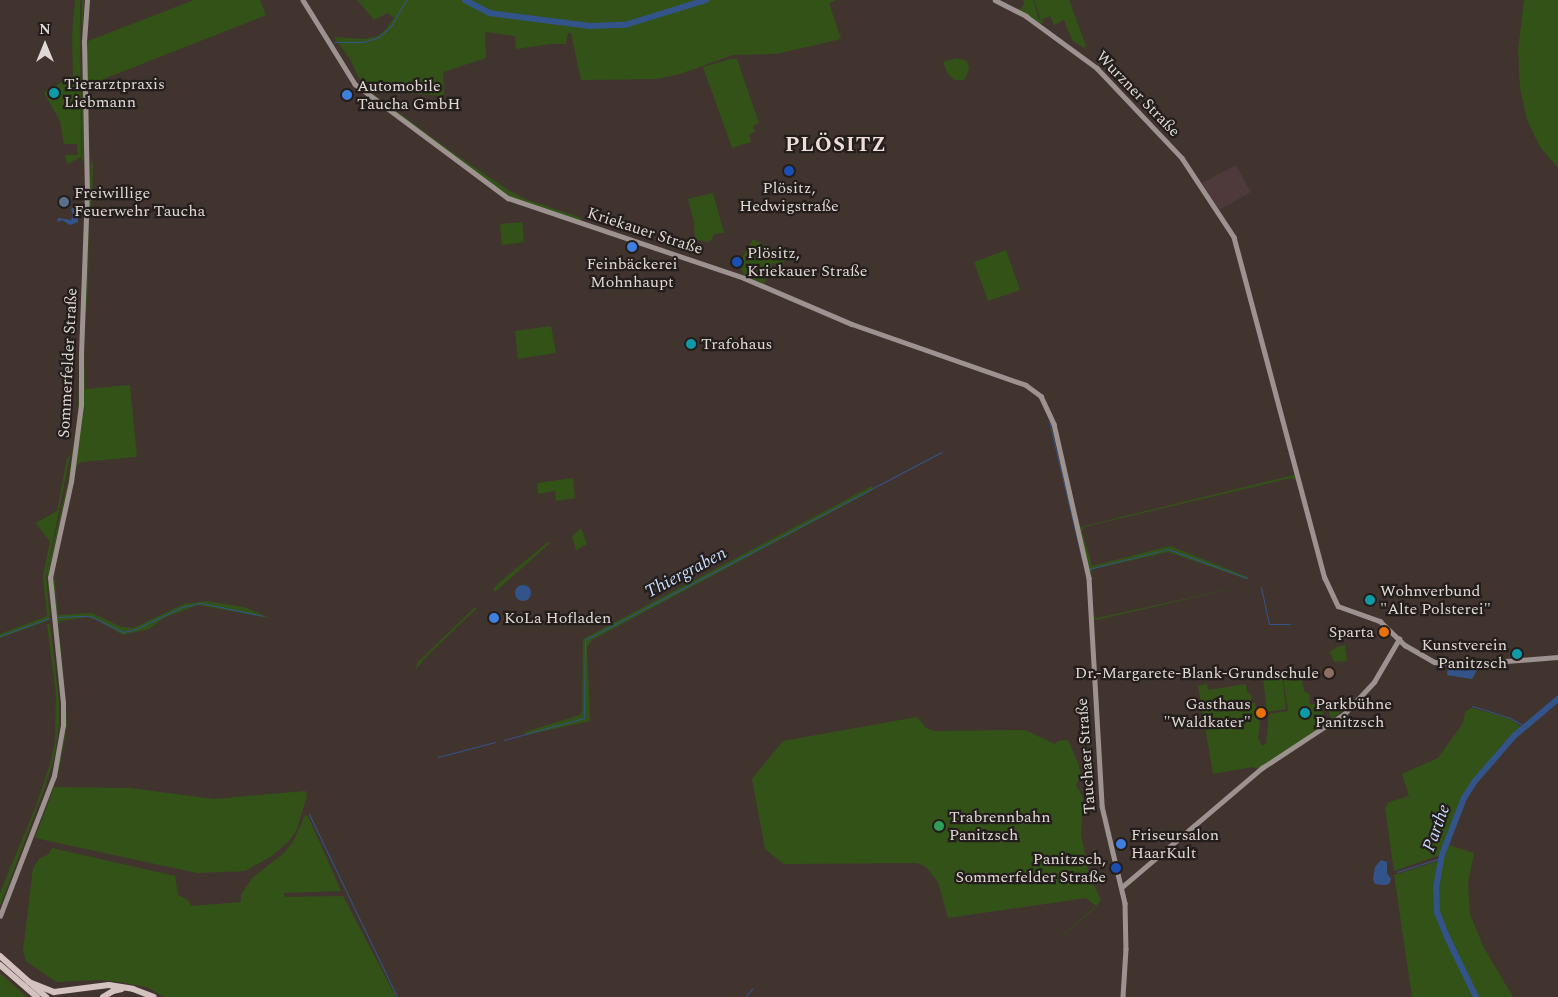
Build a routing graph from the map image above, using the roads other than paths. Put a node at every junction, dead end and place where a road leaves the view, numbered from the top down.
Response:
1 (86, 0) edge
2 (303, 0) edge
3 (995, 0) edge
4 (1041, 396) joint
5 (1399, 639) junction
6 (1558, 657) edge
7 (1122, 887) junction
8 (0, 916) edge
9 (0, 956) edge
10 (0, 965) edge
11 (29, 982) junction
12 (128, 988) junction
13 (37, 997) edge
14 (46, 997) edge
15 (103, 997) edge
16 (154, 997) edge
17 (1123, 997) edge

1 - 8 street, Sommerfelder Straße
2 - 4 street, Kriekauer Straße
3 - 5 street, Wurzner Straße
4 - 7 street, Tauchaer Straße
5 - 6 street
5 - 7 street
7 - 17 street, Tauchaer Straße
9 - 11 highway
10 - 13 highway
11 - 12 highway
11 - 14 highway
12 - 15 highway
12 - 16 highway

